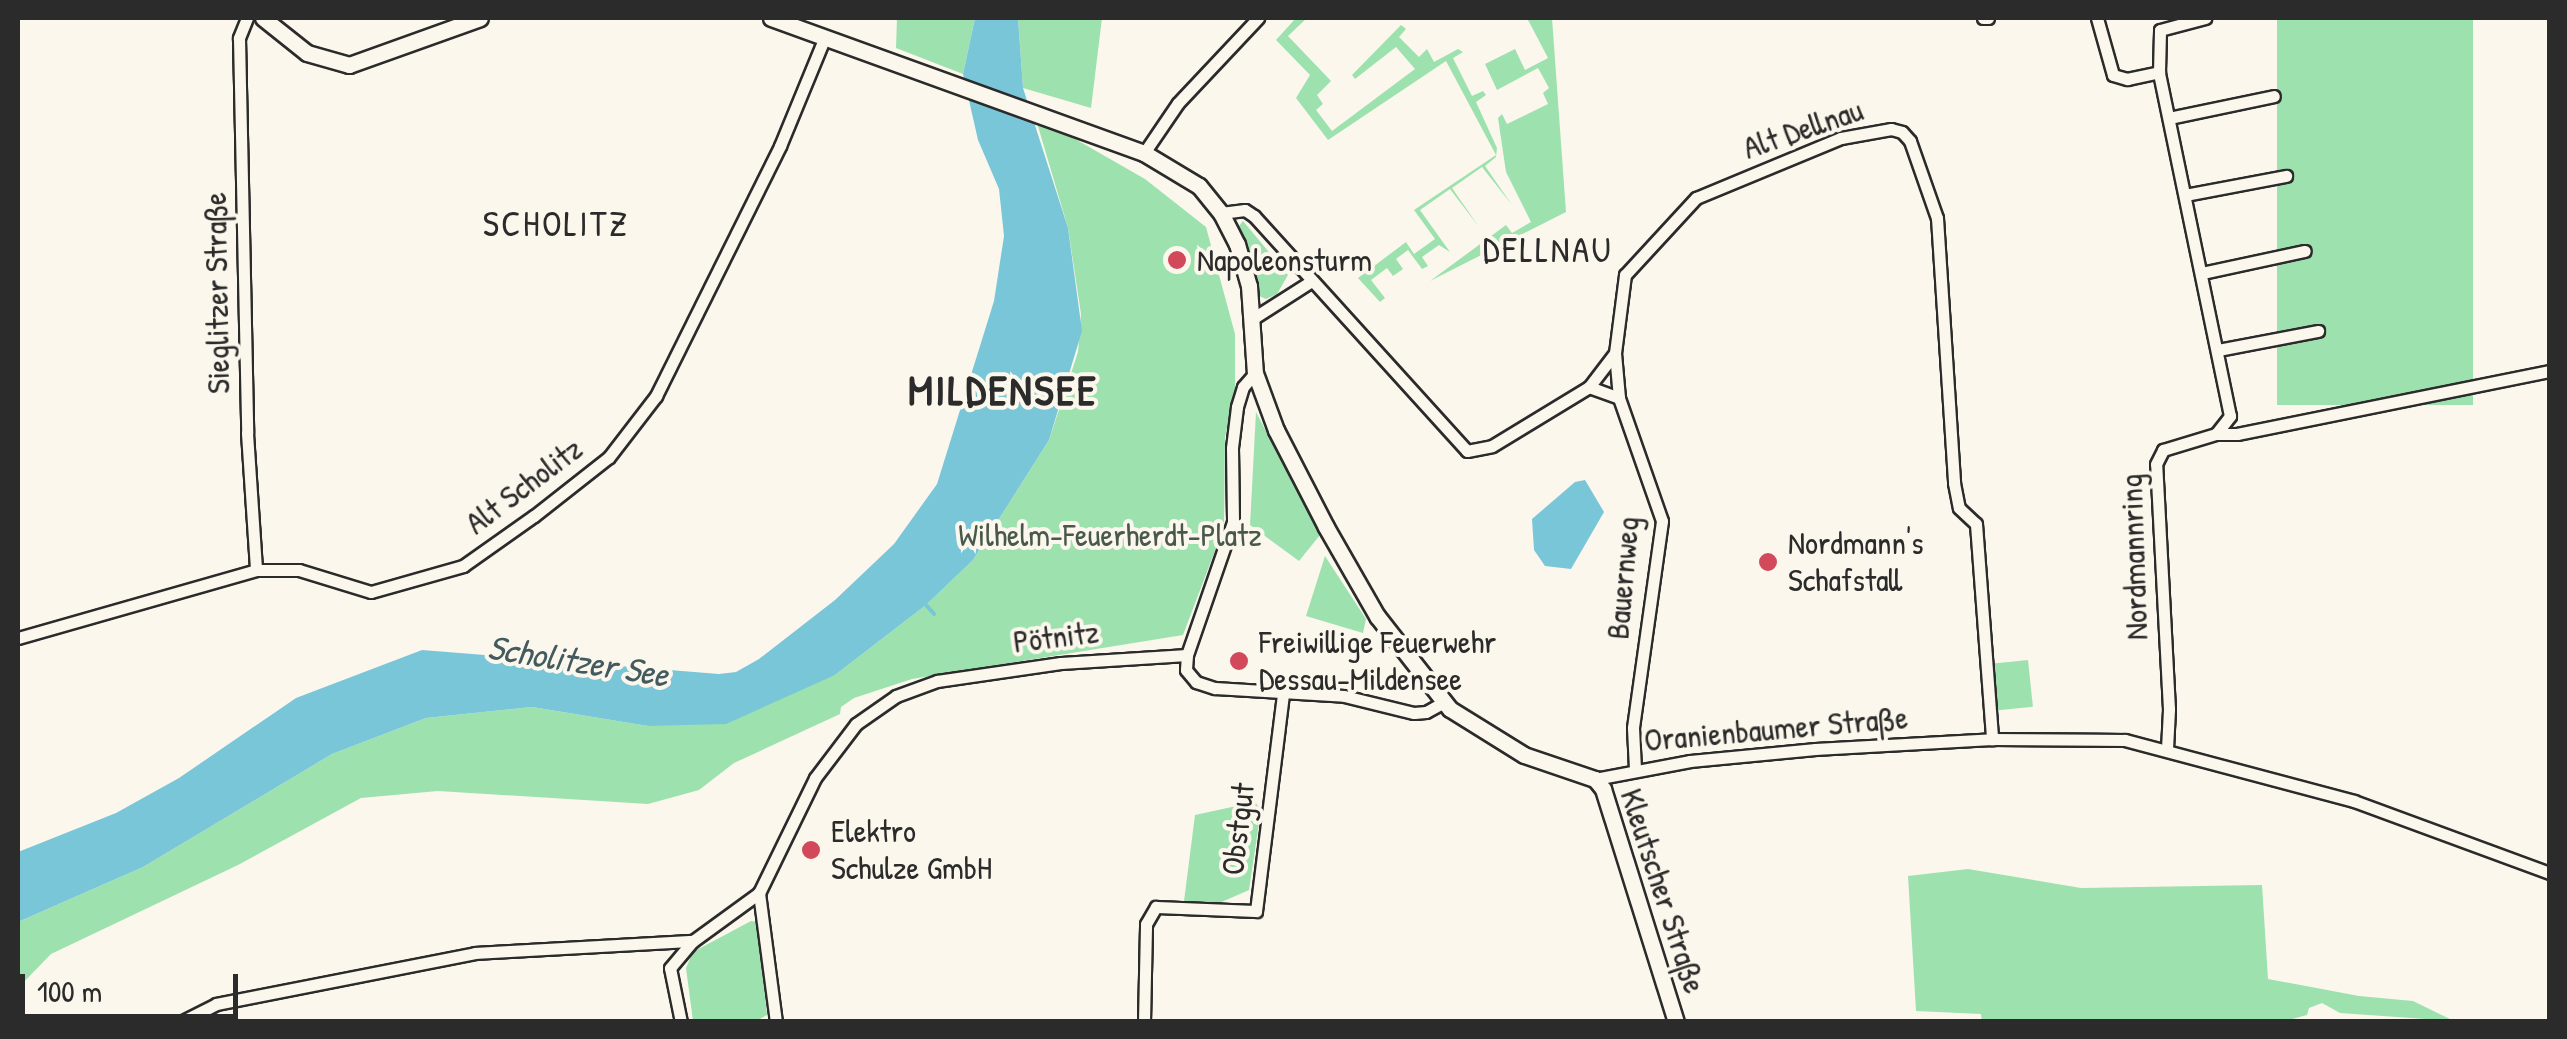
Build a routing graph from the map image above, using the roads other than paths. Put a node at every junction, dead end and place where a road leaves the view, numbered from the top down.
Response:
1 (247, 18) edge
2 (263, 18) edge
3 (480, 18) edge
4 (771, 18) edge
5 (1258, 18) edge
6 (2096, 18) edge
7 (2205, 18) edge
8 (789, 20) edge
9 (825, 37) junction
10 (2159, 72) junction
11 (2274, 96) dead end
12 (2169, 118) junction
13 (1144, 153) junction
14 (2286, 176) dead end
15 (2185, 195) junction
16 (1222, 213) junction
17 (2305, 251) dead end
18 (2202, 273) junction
19 (1310, 282) junction
20 (1252, 320) junction
21 (2318, 331) dead end
22 (2218, 350) junction
23 (1615, 353) junction
24 (2548, 370) edge
25 (1255, 372) junction
26 (1589, 387) junction
27 (1619, 398) junction
28 (2216, 434) junction
29 (256, 570) junction
30 (18, 638) edge
31 (1187, 655) junction
32 (1283, 694) junction
33 (1444, 702) junction
34 (1992, 739) junction
35 (2167, 749) junction
36 (1635, 769) junction
37 (1595, 779) junction
38 (2550, 873) edge
39 (759, 893) junction
40 (692, 942) junction
41 (181, 1022) edge
42 (682, 1022) edge
43 (776, 1022) edge
44 (1144, 1022) edge
45 (1676, 1022) edge

1 - 29 street, Sieglitzer Straße
2 - 3 street
4 - 8 street
5 - 13 street
6 - 10 street
7 - 10 street
8 - 9 street
9 - 13 street
9 - 29 street, Alt Scholitz
10 - 12 street
11 - 12 street
12 - 15 street
13 - 16 street
14 - 15 street
15 - 18 street
16 - 19 street
16 - 20 street
17 - 18 street
18 - 22 street
19 - 20 street
19 - 26 street
20 - 25 street
21 - 22 street
22 - 28 street
23 - 26 street
23 - 27 street, Bauernweg
23 - 34 street, Alt Dellnau
24 - 28 street, Nordmannring
25 - 31 street
25 - 33 street
26 - 27 street
27 - 36 street, Bauernweg
28 - 35 street, Nordmannring
29 - 30 street, Alt Scholitz
31 - 32 street
31 - 39 street, Pötnitz
32 - 33 street
32 - 44 street, Obstgut
33 - 37 street
34 - 35 street, Oranienbaumer Straße
34 - 36 street, Oranienbaumer Straße
35 - 38 street, Oranienbaumer Straße
36 - 37 street, Oranienbaumer Straße
37 - 45 street, Kleutscher Straße
39 - 40 street, Pötnitz
39 - 43 street
40 - 41 street
40 - 42 street, Pötnitz

